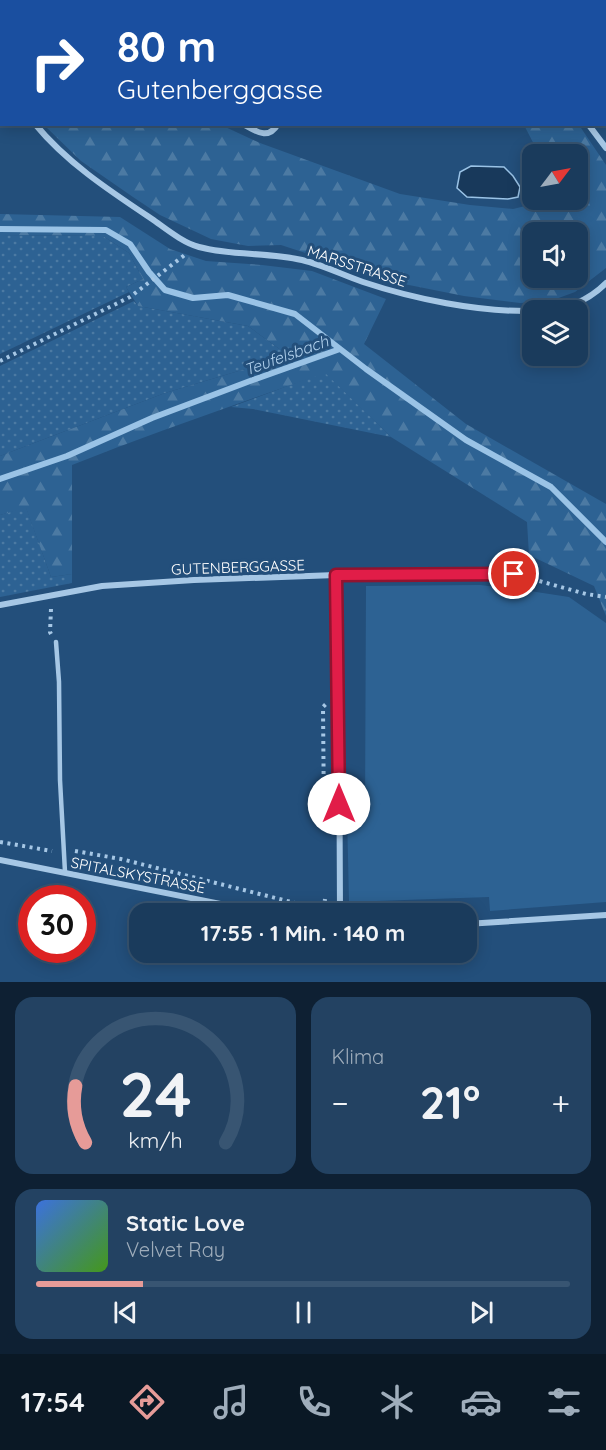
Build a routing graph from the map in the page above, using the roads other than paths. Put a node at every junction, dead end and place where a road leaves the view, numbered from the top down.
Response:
1 (37, 126) edge
2 (247, 126) edge
3 (277, 126) edge
4 (590, 126) edge
5 (606, 148) edge
6 (606, 283) edge
7 (582, 300) edge
8 (522, 311) edge
9 (514, 574) road end
10 (336, 575) junction
11 (0, 606) edge
12 (56, 642) road end
13 (0, 861) edge
14 (65, 872) junction
15 (217, 903) edge
16 (340, 903) edge
17 (606, 915) edge
18 (477, 923) edge

1 - 8 street, MARSSTRASSE
2 - 3 street
4 - 5 street
6 - 7 street
9 - 10 street, GUTENBERGGASSE
10 - 11 street, GUTENBERGGASSE
10 - 16 street
12 - 14 lane
13 - 14 street, SPITALSKYSTRASSE
14 - 15 street, SPITALSKYSTRASSE
17 - 18 street

